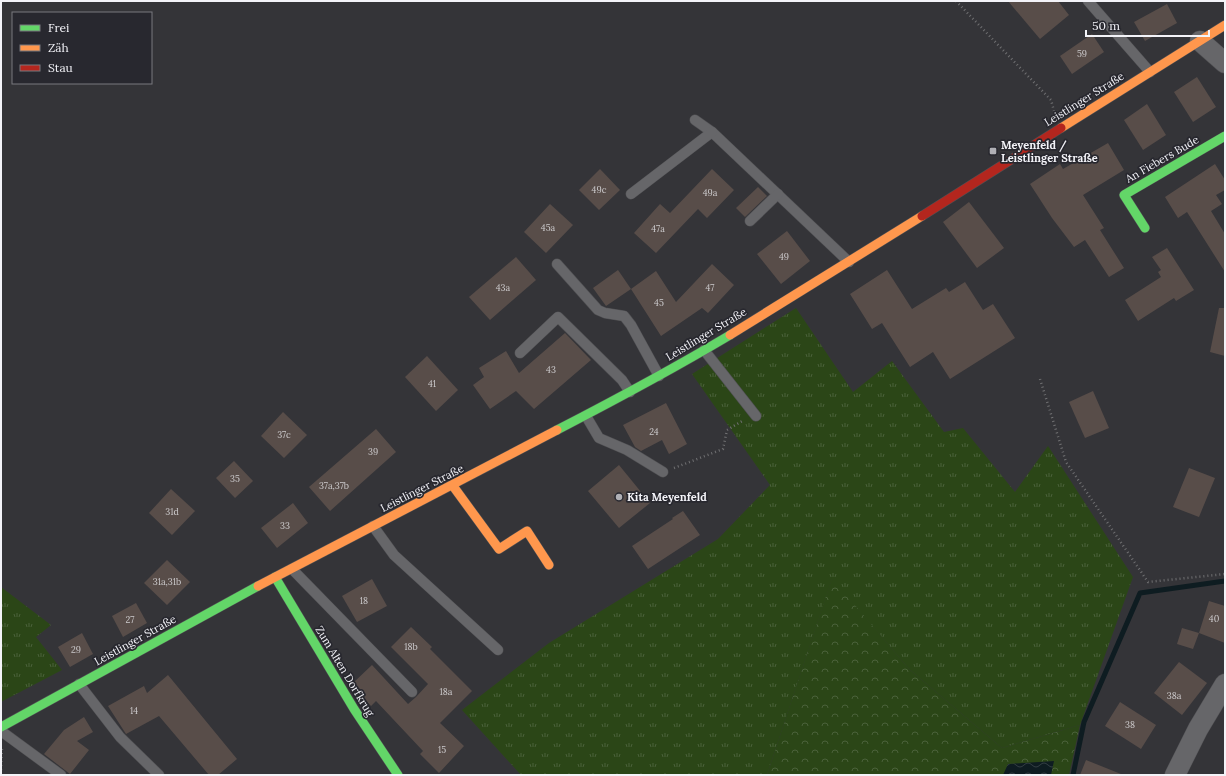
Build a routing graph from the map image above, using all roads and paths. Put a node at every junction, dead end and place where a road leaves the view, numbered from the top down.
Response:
1 (956, 1) edge
2 (1088, 1) edge
3 (1225, 25) edge
4 (1200, 41) junction
5 (1225, 63) edge
6 (1150, 72) junction
7 (695, 120) dead end
8 (1065, 126) junction
9 (712, 132) junction
10 (1225, 136) edge
11 (631, 194) dead end
12 (778, 194) junction
13 (750, 221) dead end
14 (1145, 228) dead end
15 (849, 262) junction
16 (557, 264) dead end
17 (704, 350) junction
18 (520, 353) dead end
19 (659, 376) junction
20 (1040, 379) dead end
21 (630, 392) junction
22 (755, 414) joint
23 (586, 416) junction
24 (663, 472) joint
25 (452, 486) junction
26 (373, 526) junction
27 (549, 565) dead end
28 (292, 569) junction
29 (1225, 574) edge
30 (275, 577) junction
31 (498, 650) dead end
32 (79, 684) junction
33 (1225, 684) edge
34 (412, 692) dead end
35 (2, 730) edge
36 (1, 770) edge
37 (61, 775) edge
38 (159, 775) edge
39 (398, 775) edge
40 (1175, 775) edge

1 - 8 path
2 - 6 lane
3 - 4 street, Leistlinger Straße
4 - 5 street
4 - 6 street, Leistlinger Straße
6 - 8 street, Leistlinger Straße
7 - 9 lane
8 - 15 street, Leistlinger Straße
9 - 11 lane
9 - 12 lane
10 - 14 street, An Fiebers Bude
12 - 13 lane
12 - 15 lane
15 - 17 street, Leistlinger Straße
16 - 19 lane
17 - 19 street, Leistlinger Straße
17 - 22 lane
18 - 21 lane
19 - 21 street, Leistlinger Straße
20 - 29 path
21 - 23 street, Leistlinger Straße
22 - 24 path
23 - 24 lane
23 - 25 street, Leistlinger Straße
25 - 26 street, Leistlinger Straße
25 - 27 street
26 - 28 street, Leistlinger Straße
26 - 31 lane
28 - 30 street, Leistlinger Straße
28 - 34 lane
30 - 32 street, Leistlinger Straße
30 - 39 street, Zum Alten Dorfkrug
32 - 35 street, Leistlinger Straße
32 - 38 lane
33 - 40 street
35 - 36 path
35 - 37 lane

